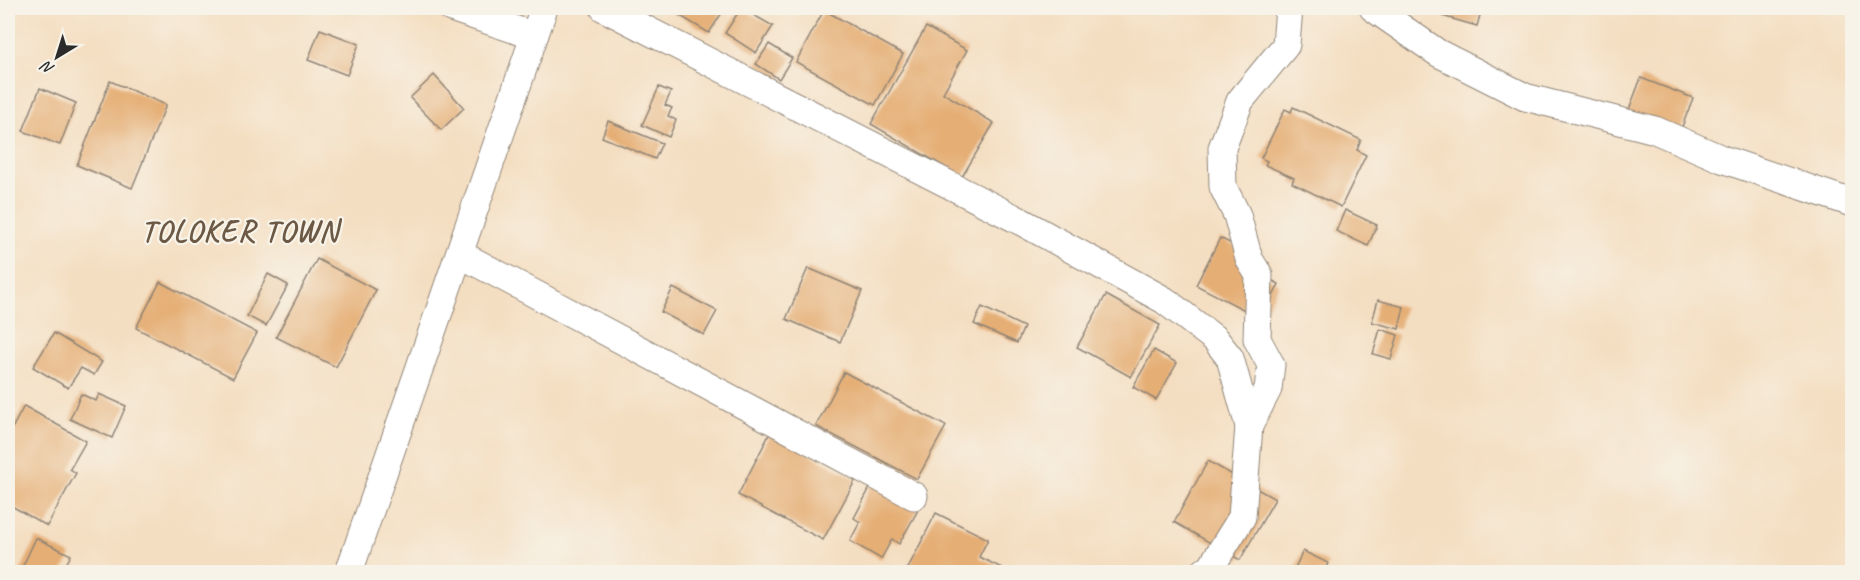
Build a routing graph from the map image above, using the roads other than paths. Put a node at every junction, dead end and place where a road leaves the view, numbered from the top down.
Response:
1 (451, 8) edge
2 (544, 8) edge
3 (604, 8) edge
4 (1289, 8) edge
5 (1373, 8) edge
6 (534, 36) junction
7 (1852, 203) edge
8 (460, 254) junction
9 (1249, 426) junction
10 (914, 496) dead end
11 (349, 573) edge
12 (1204, 573) edge

1 - 6 street
2 - 6 street
3 - 9 street
4 - 9 street
5 - 7 street
6 - 8 street
8 - 10 street
8 - 11 street
9 - 12 street

